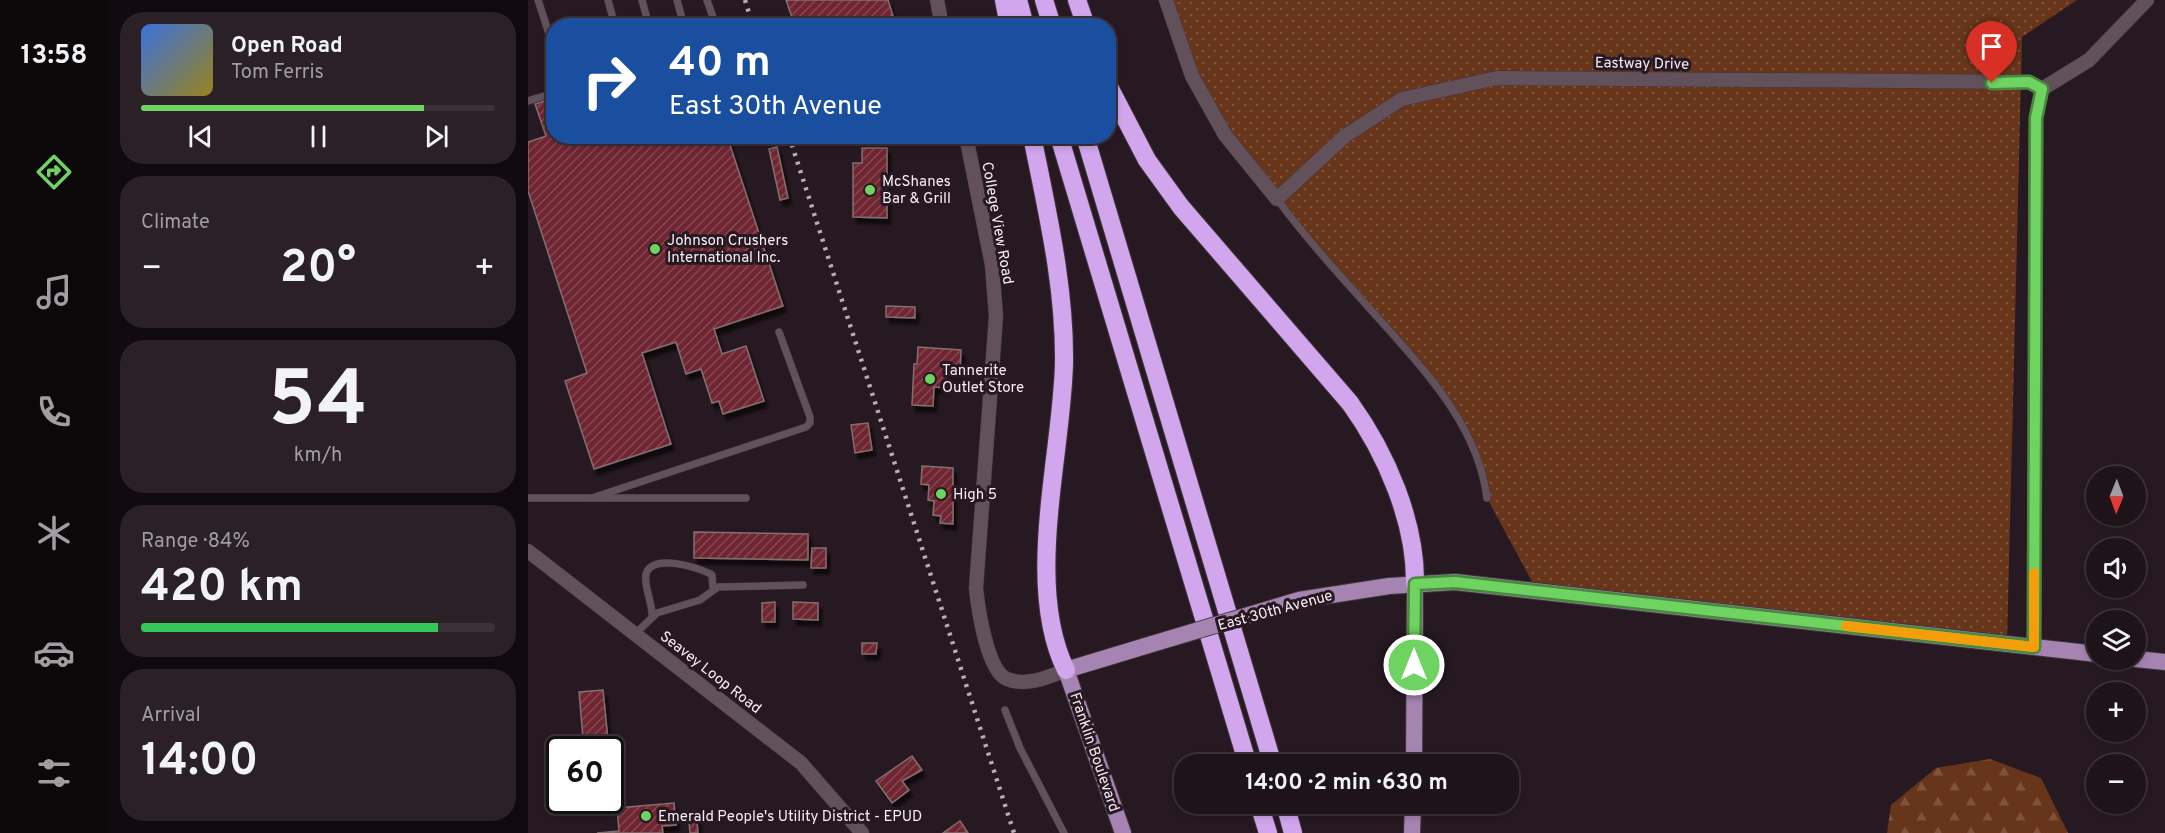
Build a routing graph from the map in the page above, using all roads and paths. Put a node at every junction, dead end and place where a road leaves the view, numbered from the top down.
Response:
1 (538, 0) edge
2 (608, 0) edge
3 (642, 0) edge
4 (676, 0) edge
5 (707, 0) edge
6 (937, 0) edge
7 (1004, 0) edge
8 (1018, 0) edge
9 (1044, 0) edge
10 (1077, 0) edge
11 (1166, 0) edge
12 (2147, 0) edge
13 (613, 18) edge
14 (647, 18) edge
15 (682, 18) edge
16 (713, 18) edge
17 (940, 18) edge
18 (1007, 18) edge
19 (1023, 18) edge
20 (1050, 18) edge
21 (1083, 18) edge
22 (546, 24) edge
23 (2042, 89) junction
24 (546, 95) edge
25 (1116, 100) edge
26 (528, 101) edge
27 (968, 144) edge
28 (1034, 144) edge
29 (1061, 144) edge
30 (1087, 144) edge
31 (1277, 199) junction
32 (779, 332) dead end
33 (528, 498) edge
34 (592, 498) junction
35 (746, 498) dead end
36 (1487, 498) dead end
37 (528, 551) edge
38 (1415, 584) junction
39 (803, 585) dead end
40 (713, 588) junction
41 (652, 617) junction
42 (635, 634) junction
43 (2034, 647) junction
44 (2086, 653) edge
45 (2146, 660) edge
46 (2165, 662) edge
47 (1066, 670) junction
48 (1005, 710) dead end
49 (1245, 754) edge
50 (1270, 754) edge
51 (1414, 754) edge
52 (1262, 814) edge
53 (1288, 814) edge
54 (1413, 814) edge
55 (862, 833) edge
56 (1064, 833) edge
57 (1123, 833) edge
58 (1268, 833) edge
59 (1293, 833) edge
60 (1412, 833) edge

1 - 22 lane
2 - 13 lane
3 - 14 lane
4 - 15 lane
5 - 16 lane
6 - 17 street
7 - 18 highway
8 - 19 highway
9 - 20 highway
10 - 21 highway
11 - 31 street
12 - 23 street
23 - 31 street, Eastway Drive
23 - 43 street
24 - 26 lane
25 - 38 highway
27 - 47 street, College View Road
28 - 47 highway
29 - 49 highway
30 - 50 highway
31 - 36 lane
32 - 34 lane
33 - 34 lane
34 - 35 lane
37 - 42 street, Seavey Loop Road
38 - 43 main road, East 30th Avenue
38 - 47 main road, East 30th Avenue, bridge
38 - 51 main road
39 - 40 lane
40 - 41 lane
40 - 41 lane
41 - 42 lane
42 - 55 street, Seavey Loop Road
43 - 44 main road, East 30th Avenue
45 - 46 main road
47 - 57 main road, Franklin Boulevard
48 - 56 lane
52 - 58 highway
53 - 59 highway
54 - 60 main road

